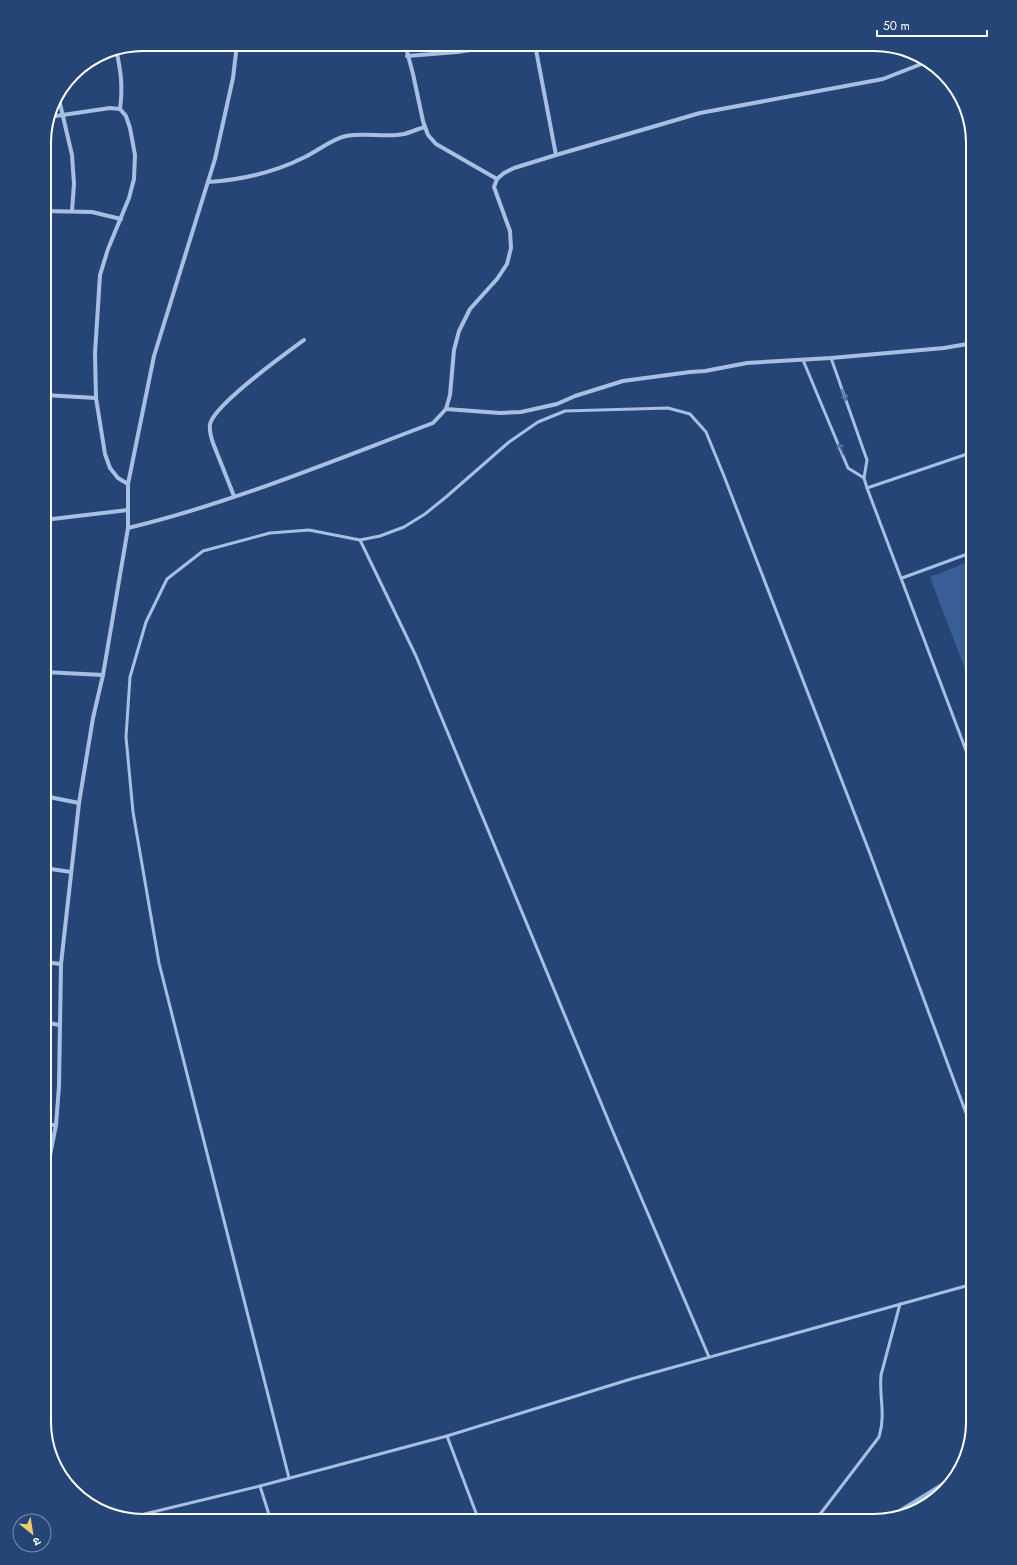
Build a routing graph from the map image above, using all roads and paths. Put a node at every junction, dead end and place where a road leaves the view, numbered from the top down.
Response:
1 (236, 51) edge
2 (406, 51) edge
3 (463, 51) edge
4 (536, 51) edge
5 (117, 55) edge
6 (407, 56) junction
7 (922, 64) edge
8 (60, 102) edge
9 (120, 109) junction
10 (64, 114) junction
11 (55, 116) edge
12 (425, 127) junction
13 (556, 155) junction
14 (497, 179) junction
15 (208, 182) junction
16 (51, 211) edge
17 (72, 211) junction
18 (121, 219) junction
19 (304, 340) dead end
20 (966, 344) edge
21 (831, 358) junction
22 (803, 360) junction
23 (51, 395) edge
24 (96, 398) junction
25 (446, 409) junction
26 (966, 454) edge
27 (864, 478) junction
28 (128, 484) junction
29 (867, 488) junction
30 (234, 496) junction
31 (128, 510) junction
32 (51, 519) edge
33 (128, 528) junction
34 (360, 540) junction
35 (966, 555) edge
36 (902, 578) junction
37 (51, 672) edge
38 (103, 675) junction
39 (966, 750) edge
40 (51, 797) edge
41 (78, 803) junction
42 (51, 869) edge
43 (71, 872) junction
44 (51, 963) edge
45 (61, 964) junction
46 (51, 1023) edge
47 (59, 1025) junction
48 (966, 1113) edge
49 (51, 1124) edge
50 (56, 1124) junction
51 (51, 1149) edge
52 (966, 1286) edge
53 (900, 1304) junction
54 (709, 1357) junction
55 (447, 1436) junction
56 (289, 1478) junction
57 (260, 1486) junction
58 (144, 1514) edge
59 (269, 1514) edge
60 (476, 1514) edge
61 (820, 1514) edge

1 - 15 street
2 - 6 street
3 - 6 street
4 - 13 street
5 - 9 street
6 - 12 street
7 - 13 street
8 - 10 street
9 - 10 street
9 - 18 street
10 - 11 street
10 - 17 street
12 - 14 street
12 - 15 street
13 - 14 street
14 - 25 street
15 - 28 street
16 - 17 street
17 - 18 street
18 - 24 street
19 - 30 street
20 - 21 street
21 - 22 street
21 -> 27 lane
22 - 25 street
27 -> 22 lane
23 - 24 street
24 - 28 street
25 - 30 street
26 - 29 lane
27 - 29 lane
28 - 31 street
29 - 36 lane
30 - 33 street
31 - 32 street
31 - 33 street
33 - 38 street
34 - 48 lane
34 - 54 lane
34 - 56 lane
35 - 36 lane
36 - 39 lane
37 - 38 street
38 - 41 street
40 - 41 street
41 - 43 street
42 - 43 street
43 - 45 street
44 - 45 street
45 - 47 street
46 - 47 street
47 - 50 street
49 - 50 street
50 - 51 street
52 - 53 lane
53 - 54 lane
53 - 61 lane
54 - 55 lane
55 - 56 lane
55 - 60 lane
56 - 57 lane
57 - 58 lane
57 - 59 lane

